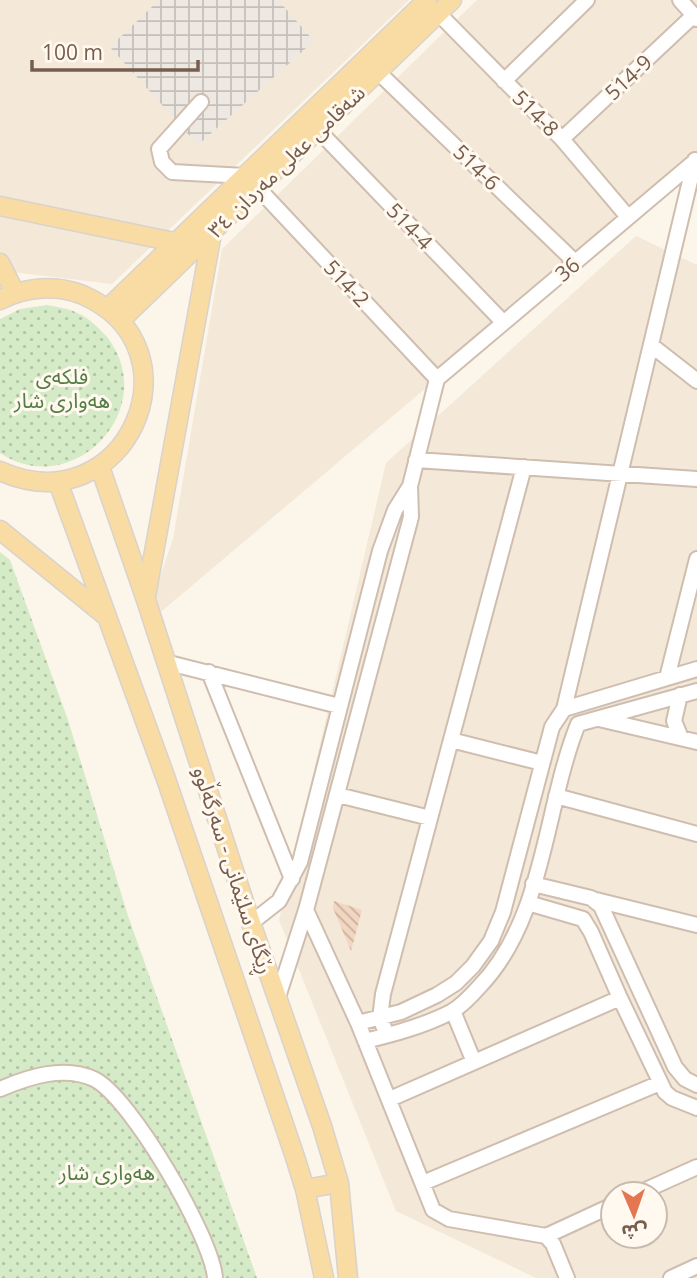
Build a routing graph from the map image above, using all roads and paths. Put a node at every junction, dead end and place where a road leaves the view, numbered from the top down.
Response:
1 (452, 0) edge
2 (587, 0) edge
3 (680, 0) edge
4 (433, 7) edge
5 (695, 17) edge
6 (378, 72) junction
7 (504, 80) junction
8 (201, 102) dead end
9 (318, 130) junction
10 (562, 139) junction
11 (696, 160) edge
12 (252, 182) junction
13 (0, 206) edge
14 (628, 217) junction
15 (212, 233) junction
16 (174, 242) junction
17 (575, 262) junction
18 (0, 263) edge
19 (8, 296) edge
20 (107, 309) junction
21 (120, 321) junction
22 (503, 323) junction
23 (651, 345) junction
24 (436, 379) junction
25 (697, 381) edge
26 (416, 460) junction
27 (100, 467) junction
28 (524, 467) junction
29 (0, 471) edge
30 (621, 474) junction
31 (697, 479) edge
32 (58, 482) junction
33 (411, 486) junction
34 (0, 530) edge
35 (697, 559) edge
36 (146, 600) junction
37 (106, 616) junction
38 (165, 662) junction
39 (697, 669) edge
40 (209, 672) junction
41 (667, 678) junction
42 (697, 691) edge
43 (680, 695) junction
44 (339, 706) junction
45 (564, 709) junction
46 (597, 719) junction
47 (681, 738) junction
48 (451, 740) junction
49 (697, 742) edge
50 (542, 763) junction
51 (338, 795) junction
52 (556, 796) junction
53 (430, 818) junction
54 (697, 834) edge
55 (292, 878) junction
56 (540, 886) junction
57 (591, 898) junction
58 (535, 905) junction
59 (306, 911) junction
60 (251, 923) junction
61 (697, 925) edge
62 (620, 998) junction
63 (277, 1000) junction
64 (453, 1011) junction
65 (380, 1018) junction
66 (358, 1023) junction
67 (387, 1035) junction
68 (365, 1041) junction
69 (474, 1062) junction
70 (660, 1083) junction
71 (697, 1085) edge
72 (0, 1089) edge
73 (390, 1099) junction
74 (697, 1108) edge
75 (697, 1167) edge
76 (668, 1180) edge
77 (339, 1183) junction
78 (423, 1183) junction
79 (305, 1189) junction
80 (599, 1211) edge
81 (545, 1236) junction
82 (697, 1266) edge
83 (215, 1278) edge
84 (324, 1278) edge
85 (348, 1278) edge
86 (567, 1278) edge
87 (671, 1278) edge

1 - 4 main road, شەقامی عەلی مەردان ٣٤
2 - 7 street
3 - 5 street
4 - 6 main road, شەقامی عەلی مەردان ٣٤
4 - 7 street, 514-8
4 - 12 main road, شەقامی عەلی مەردان ٣٤
5 - 10 street, 514-9
6 - 9 main road, شەقامی عەلی مەردان ٣٤
6 - 17 street, 514-6
7 - 10 street, 514-8
8 - 12 street
9 - 12 main road, شەقامی عەلی مەردان ٣٤
9 - 22 street, 514-4
10 - 14 street, 514-8
11 - 14 street, 36
11 - 23 street
12 - 15 main road, شەقامی عەلی مەردان ٣٤
12 - 16 main road, شەقامی عەلی مەردان ٣٤
12 - 24 street, 514-2
13 - 16 main road
14 - 17 street, 36
15 - 21 main road, شەقامی عەلی مەردان ٣٤
15 - 36 main road
16 - 20 main road, شەقامی عەلی مەردان ٣٤
17 - 22 street, 36
18 - 19 main road
19 - 20 main road
20 - 21 main road
21 - 27 main road
22 - 24 street, 36
23 - 25 street
23 - 30 street
24 - 26 street
26 - 28 street
26 - 33 street
27 - 32 main road
27 - 36 main road, ڕێگای سلێمانی - سەرگەڵوو
28 - 30 street
28 - 48 street
29 - 32 main road
30 - 31 street
30 - 45 street
32 - 37 main road, ڕێگای سلێمانی - سەرگەڵوو
33 - 44 street
33 - 51 street
34 - 37 main road
35 - 41 street
36 - 38 main road, ڕێگای سلێمانی - سەرگەڵوو
37 - 79 main road, ڕێگای سلێمانی - سەرگەڵوو
38 - 40 street
38 - 60 main road, ڕێگای سلێمانی - سەرگەڵوو
39 - 41 street
40 - 44 street
40 - 55 street
41 - 45 street
42 - 43 street
43 - 46 street
43 - 47 street
44 - 55 street
45 - 46 street
45 - 50 street
46 - 47 street
46 - 52 street
47 - 49 street
48 - 50 street
48 - 53 street
50 - 65 street
51 - 53 street
51 - 59 street
52 - 54 street
52 - 56 street
53 - 65 street
55 - 60 street
56 - 57 street
56 - 58 street
57 - 61 street
57 - 71 street
58 - 62 street
58 - 64 street
59 - 63 street
59 - 66 street
60 - 63 main road, ڕێگای سلێمانی - سەرگەڵوو
62 - 69 street
62 - 70 street
63 - 77 main road, ڕێگای سلێمانی - سەرگەڵوو
64 - 67 street
64 - 69 street
65 - 66 street
65 - 67 street
66 - 68 street
67 - 68 street
68 - 73 street
69 - 73 street
70 - 74 street
70 - 78 street
72 - 83 street
73 - 78 street
75 - 76 street
77 - 79 main road
77 - 85 main road, ڕێگای سلێمانی - سەرگەڵوو
78 - 81 street
79 - 84 main road, ڕێگای سلێمانی - سەرگەڵوو
80 - 81 street
81 - 86 street
82 - 87 street

